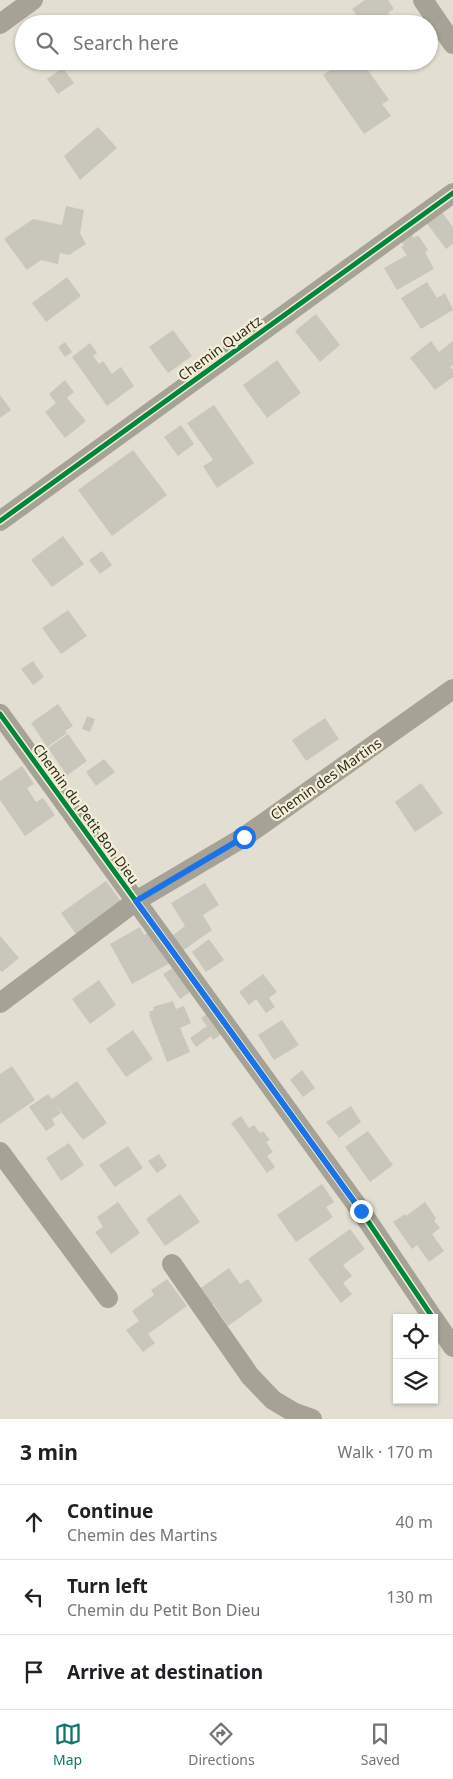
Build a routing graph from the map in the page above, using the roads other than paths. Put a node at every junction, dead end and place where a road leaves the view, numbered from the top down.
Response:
1 (34, 0) edge
2 (423, 0) edge
3 (433, 15) edge
4 (438, 22) edge
5 (0, 24) edge
6 (453, 44) edge
7 (453, 193) edge
8 (0, 521) edge
9 (453, 689) edge
10 (0, 714) edge
11 (136, 901) junction
12 (0, 1003) edge
13 (0, 1152) edge
14 (172, 1264) dead end
15 (108, 1298) dead end
16 (431, 1314) edge
17 (438, 1324) edge
18 (453, 1347) edge
19 (309, 1419) edge

1 - 5 street
2 - 3 street
4 - 6 street
7 - 8 street, Chemin Quartz
9 - 11 street, Chemin des Martins
10 - 11 street, Chemin du Petit Bon Dieu
11 - 12 street, Chemin des Martins
11 - 16 street, Chemin du Petit Bon Dieu
13 - 15 street
14 - 19 street
17 - 18 street, Chemin du Petit Bon Dieu

